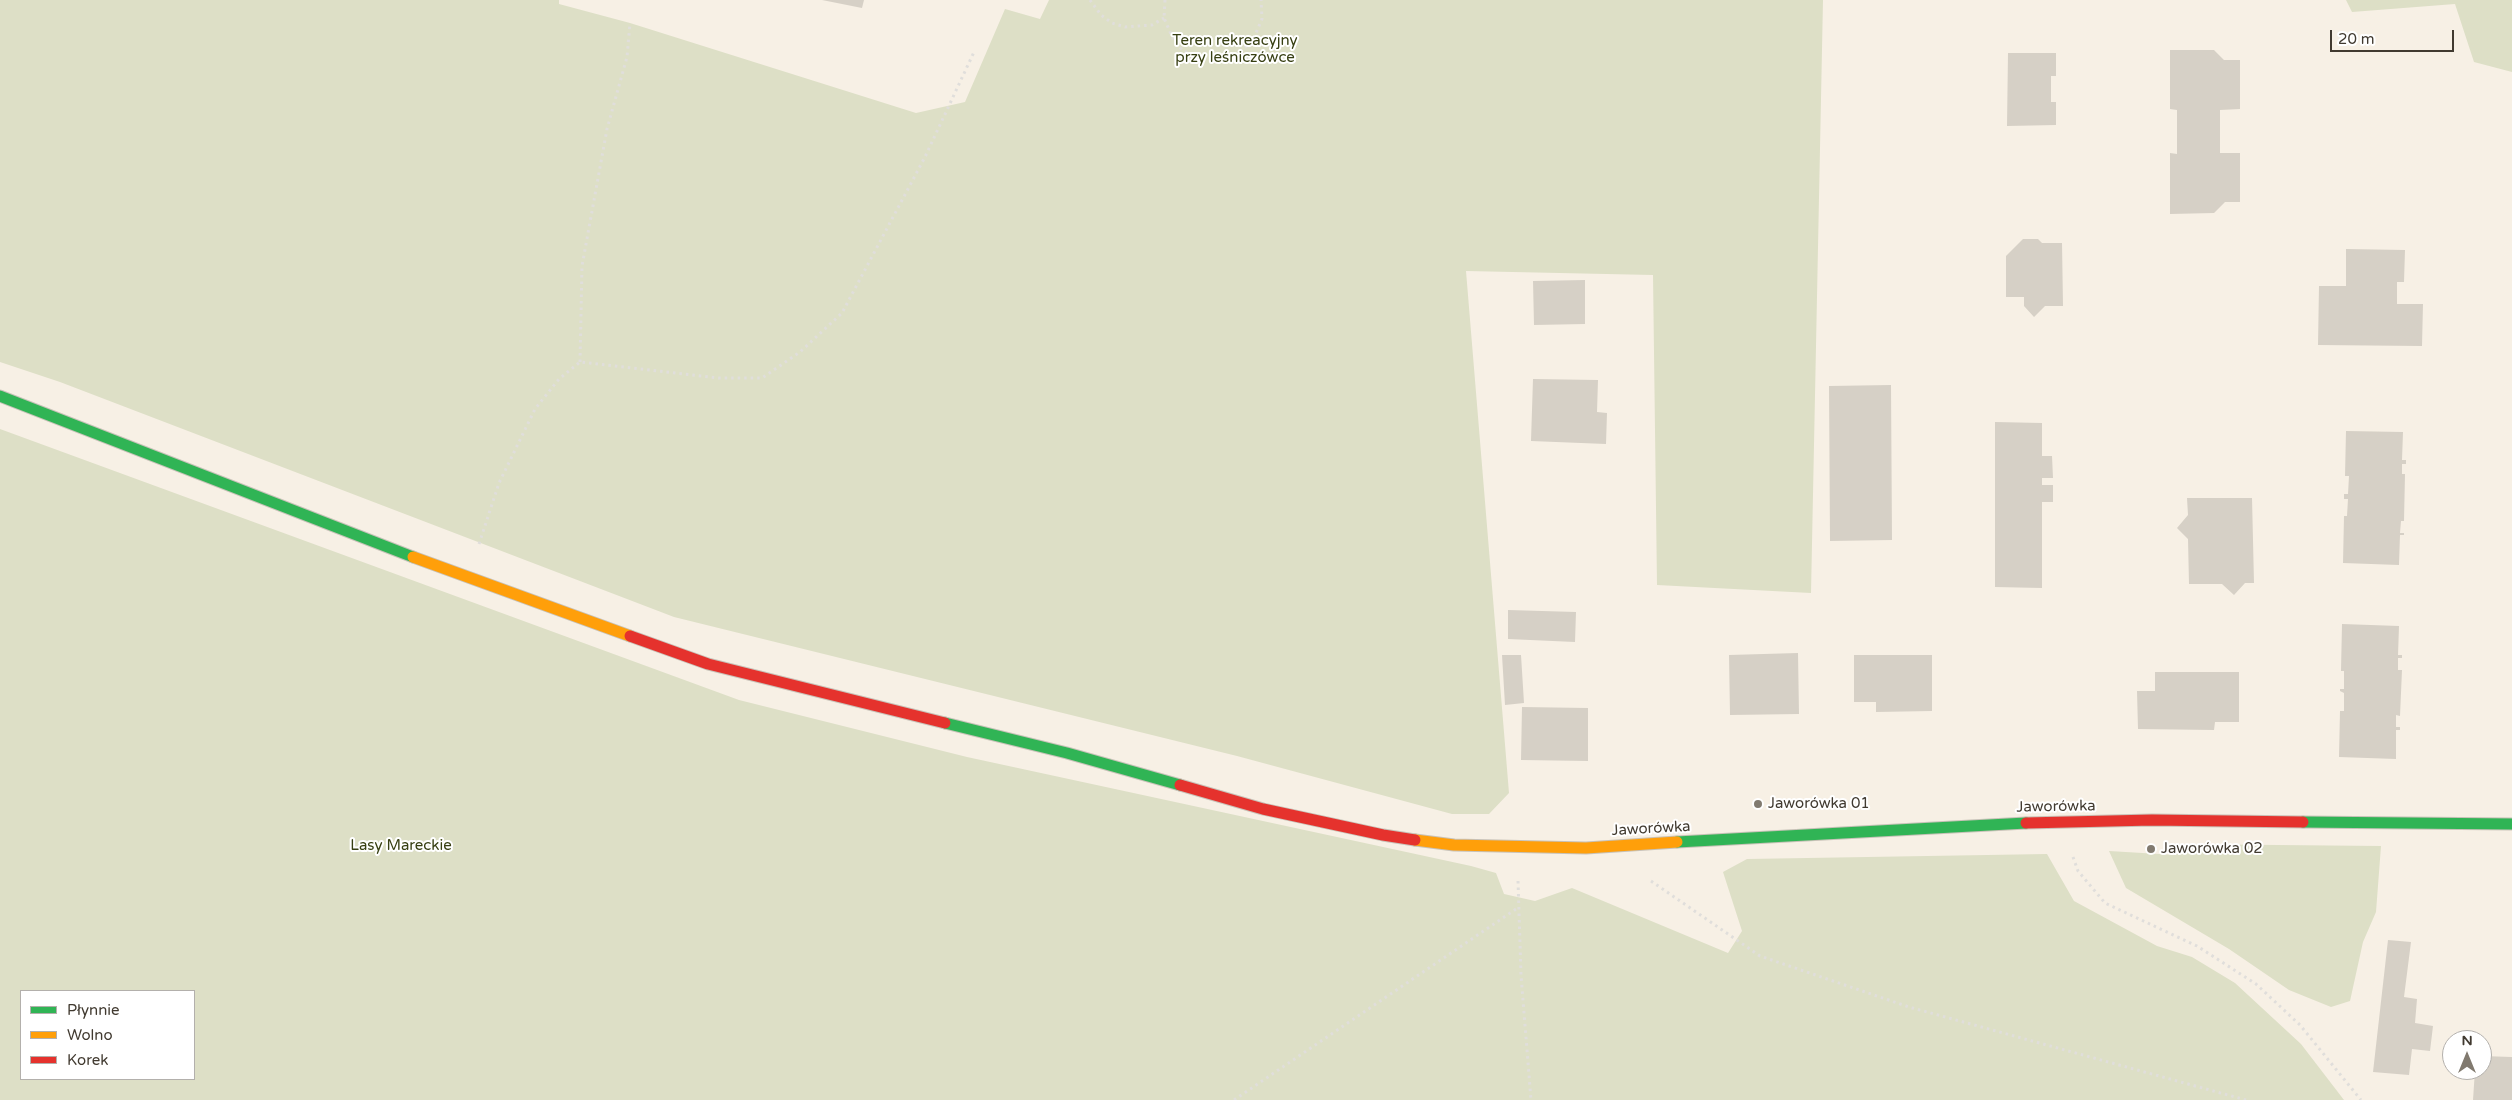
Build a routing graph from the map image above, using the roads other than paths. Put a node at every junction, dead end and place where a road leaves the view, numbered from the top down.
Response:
1 (0, 396) edge
2 (2512, 824) edge

1 - 2 street, Jaworówka

